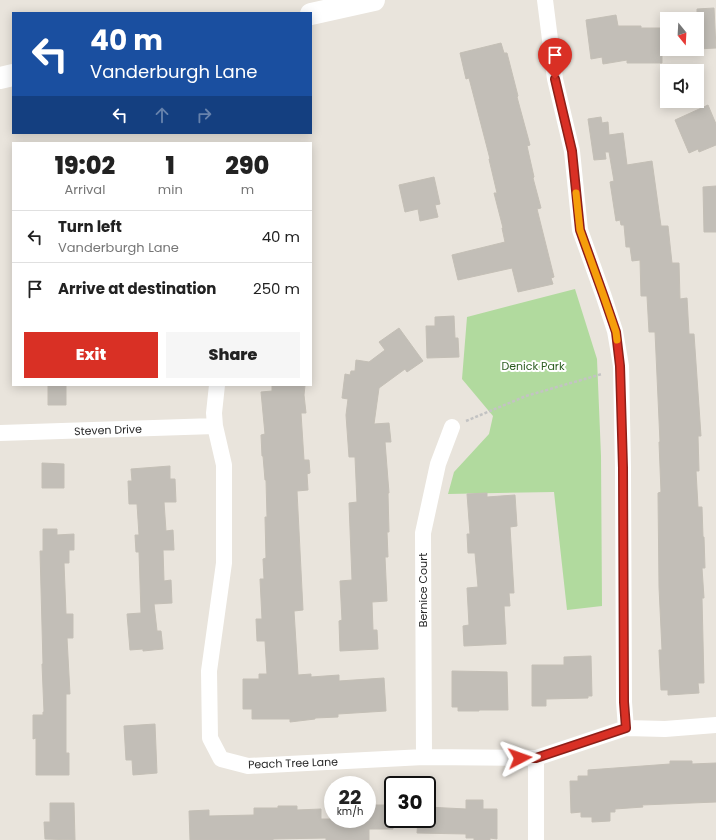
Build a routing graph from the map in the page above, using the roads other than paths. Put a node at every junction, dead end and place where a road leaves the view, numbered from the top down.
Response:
1 (374, 0) edge
2 (545, 0) edge
3 (312, 14) edge
4 (12, 75) edge
5 (0, 78) edge
6 (217, 386) edge
7 (215, 426) junction
8 (452, 427) road end
9 (0, 433) edge
10 (716, 725) edge
11 (626, 728) junction
12 (424, 757) junction
13 (536, 758) junction
14 (536, 840) edge

1 - 3 main road
2 - 11 street
4 - 5 main road
6 - 7 street, Peach Tree Lane
7 - 9 street, Steven Drive
7 - 12 street, Peach Tree Lane
8 - 12 street, Bernice Court
10 - 11 street, Peach Tree Lane
11 - 13 street, Peach Tree Lane
12 - 13 street, Peach Tree Lane
13 - 14 street

